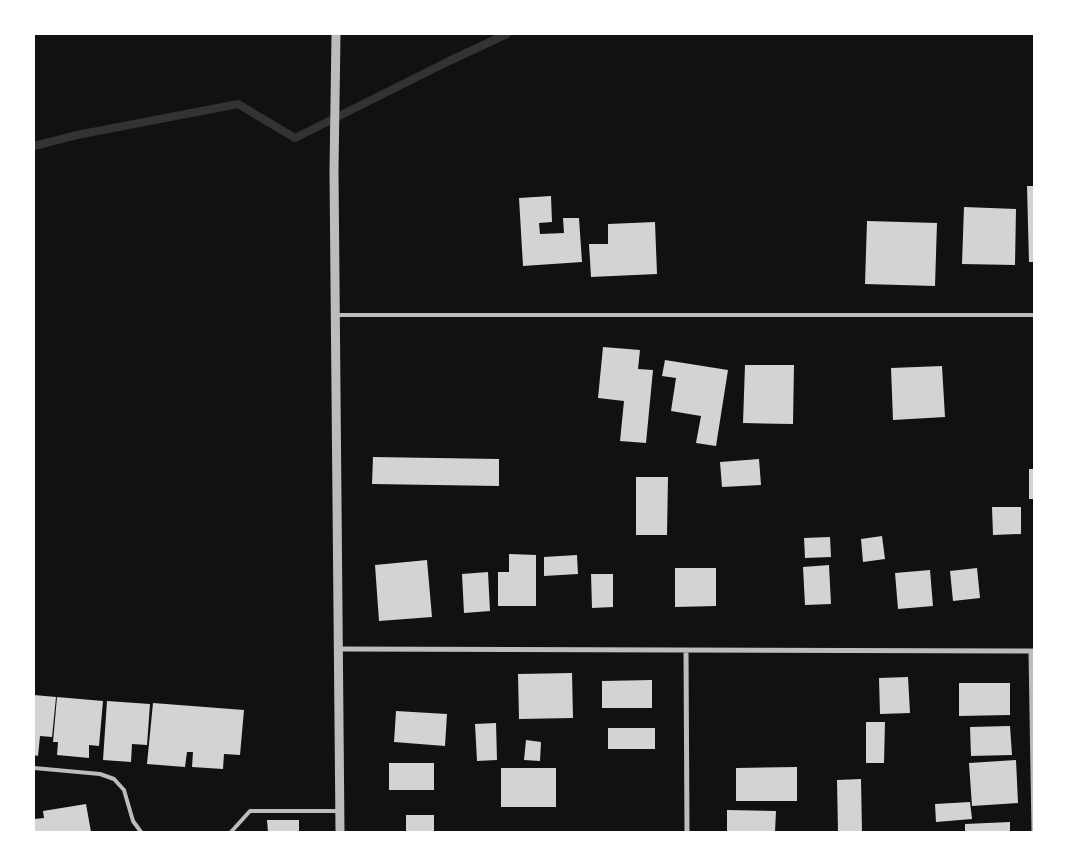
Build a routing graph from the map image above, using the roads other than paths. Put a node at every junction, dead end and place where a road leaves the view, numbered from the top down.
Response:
1 (336, 34) edge
2 (336, 315) junction
3 (1034, 315) edge
4 (338, 648) junction
5 (686, 650) junction
6 (1033, 650) edge
7 (34, 768) edge
8 (340, 811) junction
9 (141, 832) edge
10 (231, 832) edge
11 (340, 832) edge
12 (687, 832) edge
13 (1034, 832) edge

1 - 2 street
2 - 3 lane
2 - 4 street
4 - 5 street
4 - 8 street
5 - 6 street
5 - 12 street
6 - 13 street
7 - 9 lane
8 - 10 lane
8 - 11 street

